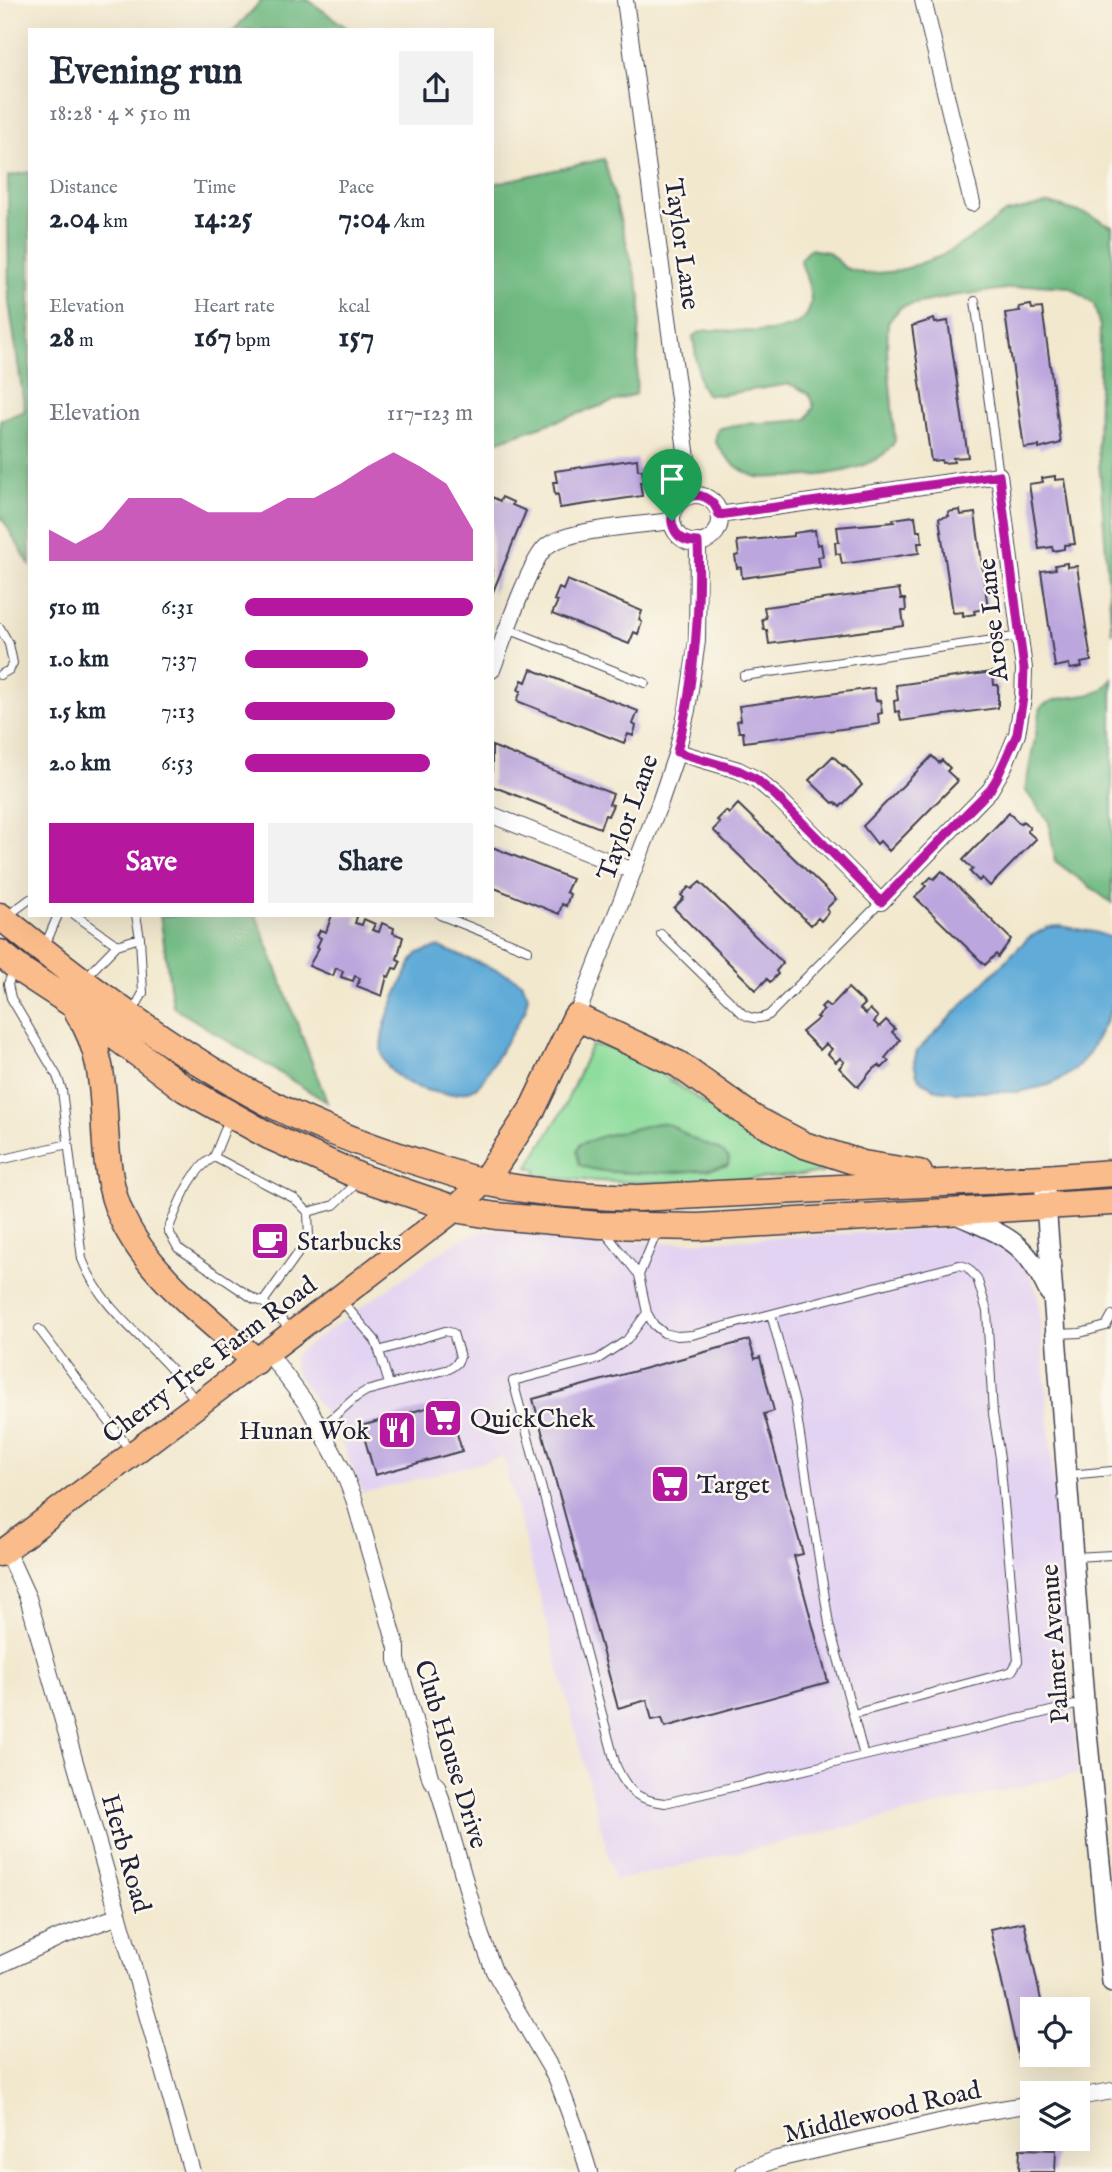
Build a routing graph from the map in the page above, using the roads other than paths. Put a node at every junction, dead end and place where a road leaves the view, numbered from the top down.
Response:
1 (625, 0) edge
2 (923, 0) edge
3 (972, 203) dead end
4 (975, 301) dead end
5 (999, 475) junction
6 (692, 495) junction
7 (719, 515) junction
8 (672, 521) junction
9 (698, 542) junction
10 (0, 628) edge
11 (508, 629) junction
12 (1021, 636) junction
13 (494, 665) edge
14 (0, 675) edge
15 (744, 676) dead end
16 (645, 683) dead end
17 (677, 752) junction
18 (494, 816) edge
19 (633, 871) junction
20 (28, 900) edge
21 (881, 902) junction
22 (57, 917) edge
23 (78, 917) edge
24 (136, 917) edge
25 (445, 917) edge
26 (2, 918) edge
27 (661, 934) dead end
28 (140, 939) junction
29 (117, 945) junction
30 (42, 950) junction
31 (528, 950) dead end
32 (8, 967) edge
33 (0, 990) edge
34 (77, 992) junction
35 (131, 1015) junction
36 (576, 1017) junction
37 (231, 1115) junction
38 (68, 1144) junction
39 (214, 1157) junction
40 (0, 1160) edge
41 (1112, 1173) edge
42 (363, 1178) junction
43 (1044, 1178) junction
44 (976, 1181) junction
45 (484, 1182) junction
46 (1112, 1202) edge
47 (1046, 1206) junction
48 (455, 1209) junction
49 (308, 1212) junction
50 (954, 1213) junction
51 (599, 1225) junction
52 (659, 1226) junction
53 (639, 1275) junction
54 (339, 1298) junction
55 (1054, 1301) junction
56 (263, 1302) junction
57 (647, 1313) junction
58 (771, 1314) junction
59 (1112, 1315) edge
60 (39, 1329) dead end
61 (294, 1332) junction
62 (1057, 1334) junction
63 (379, 1350) junction
64 (262, 1357) junction
65 (389, 1384) junction
66 (199, 1405) junction
67 (321, 1427) junction
68 (133, 1454) junction
69 (1112, 1471) edge
70 (1068, 1475) junction
71 (3, 1552) edge
72 (1112, 1555) edge
73 (1074, 1557) junction
74 (1084, 1703) junction
75 (853, 1714) junction
76 (864, 1756) junction
77 (119, 1916) junction
78 (0, 1965) edge
79 (1112, 1982) edge
80 (1112, 2091) edge
81 (1090, 2095) edge
82 (1020, 2106) edge
83 (192, 2172) edge
84 (589, 2172) edge
85 (744, 2172) edge

1 - 6 street, Taylor Lane
2 - 3 street
4 - 5 lane
5 - 7 street
5 - 12 street, Arose Lane
6 - 7 street
6 - 8 street
7 - 9 street
8 - 9 street
8 - 11 street
9 - 17 street, Taylor Lane
10 - 14 lane
11 - 13 street
11 - 16 lane
12 - 15 lane
12 - 21 street, Arose Lane
17 - 19 street, Taylor Lane
17 - 21 street
18 - 19 street
19 - 36 street, Taylor Lane
20 - 26 lane
21 - 27 lane
22 - 30 lane
23 - 29 lane
24 - 28 lane
25 - 31 lane
26 - 30 highway
28 - 29 lane
28 - 35 lane
29 - 34 lane
30 - 34 highway
32 - 33 lane
32 - 34 highway
32 - 38 lane
34 - 35 highway
34 - 37 highway
34 - 64 highway
35 - 45 highway
36 - 44 highway
36 - 45 highway
37 - 39 lane
37 - 42 highway
38 - 40 lane
38 - 66 lane
39 - 49 lane
39 - 56 lane
41 - 43 highway
42 - 48 highway
42 - 49 lane
43 - 44 highway
43 - 47 street, Palmer Avenue
44 - 45 highway
45 - 48 main road, Cherry Tree Farm Road
46 - 47 highway
47 - 50 highway
47 - 55 street, Palmer Avenue
48 - 51 highway
48 - 54 main road, Cherry Tree Farm Road
49 - 56 lane
50 - 52 highway
50 - 55 street, Palmer Avenue
51 - 52 highway
51 - 53 lane
52 - 53 lane
53 - 57 lane
54 - 61 main road, Cherry Tree Farm Road
54 - 63 lane
55 - 62 street, Palmer Avenue
56 - 61 lane
57 - 58 lane
57 - 76 lane
58 - 75 lane
58 - 75 lane
59 - 62 lane
60 - 68 lane
61 - 64 main road, Cherry Tree Farm Road
62 - 70 street, Palmer Avenue
63 - 65 lane
63 - 65 lane
64 - 66 main road, Cherry Tree Farm Road
64 - 67 street, Club House Drive
65 - 67 lane
66 - 68 main road, Cherry Tree Farm Road
67 - 84 street, Club House Drive
68 - 71 main road, Cherry Tree Farm Road
69 - 70 lane
70 - 73 street, Palmer Avenue
71 - 77 street, Herb Road
72 - 73 lane
73 - 74 street, Palmer Avenue
74 - 76 lane
74 - 79 street, Palmer Avenue
75 - 76 lane
77 - 78 street
77 - 83 street, Herb Road
80 - 81 street
82 - 85 street, Middlewood Road

